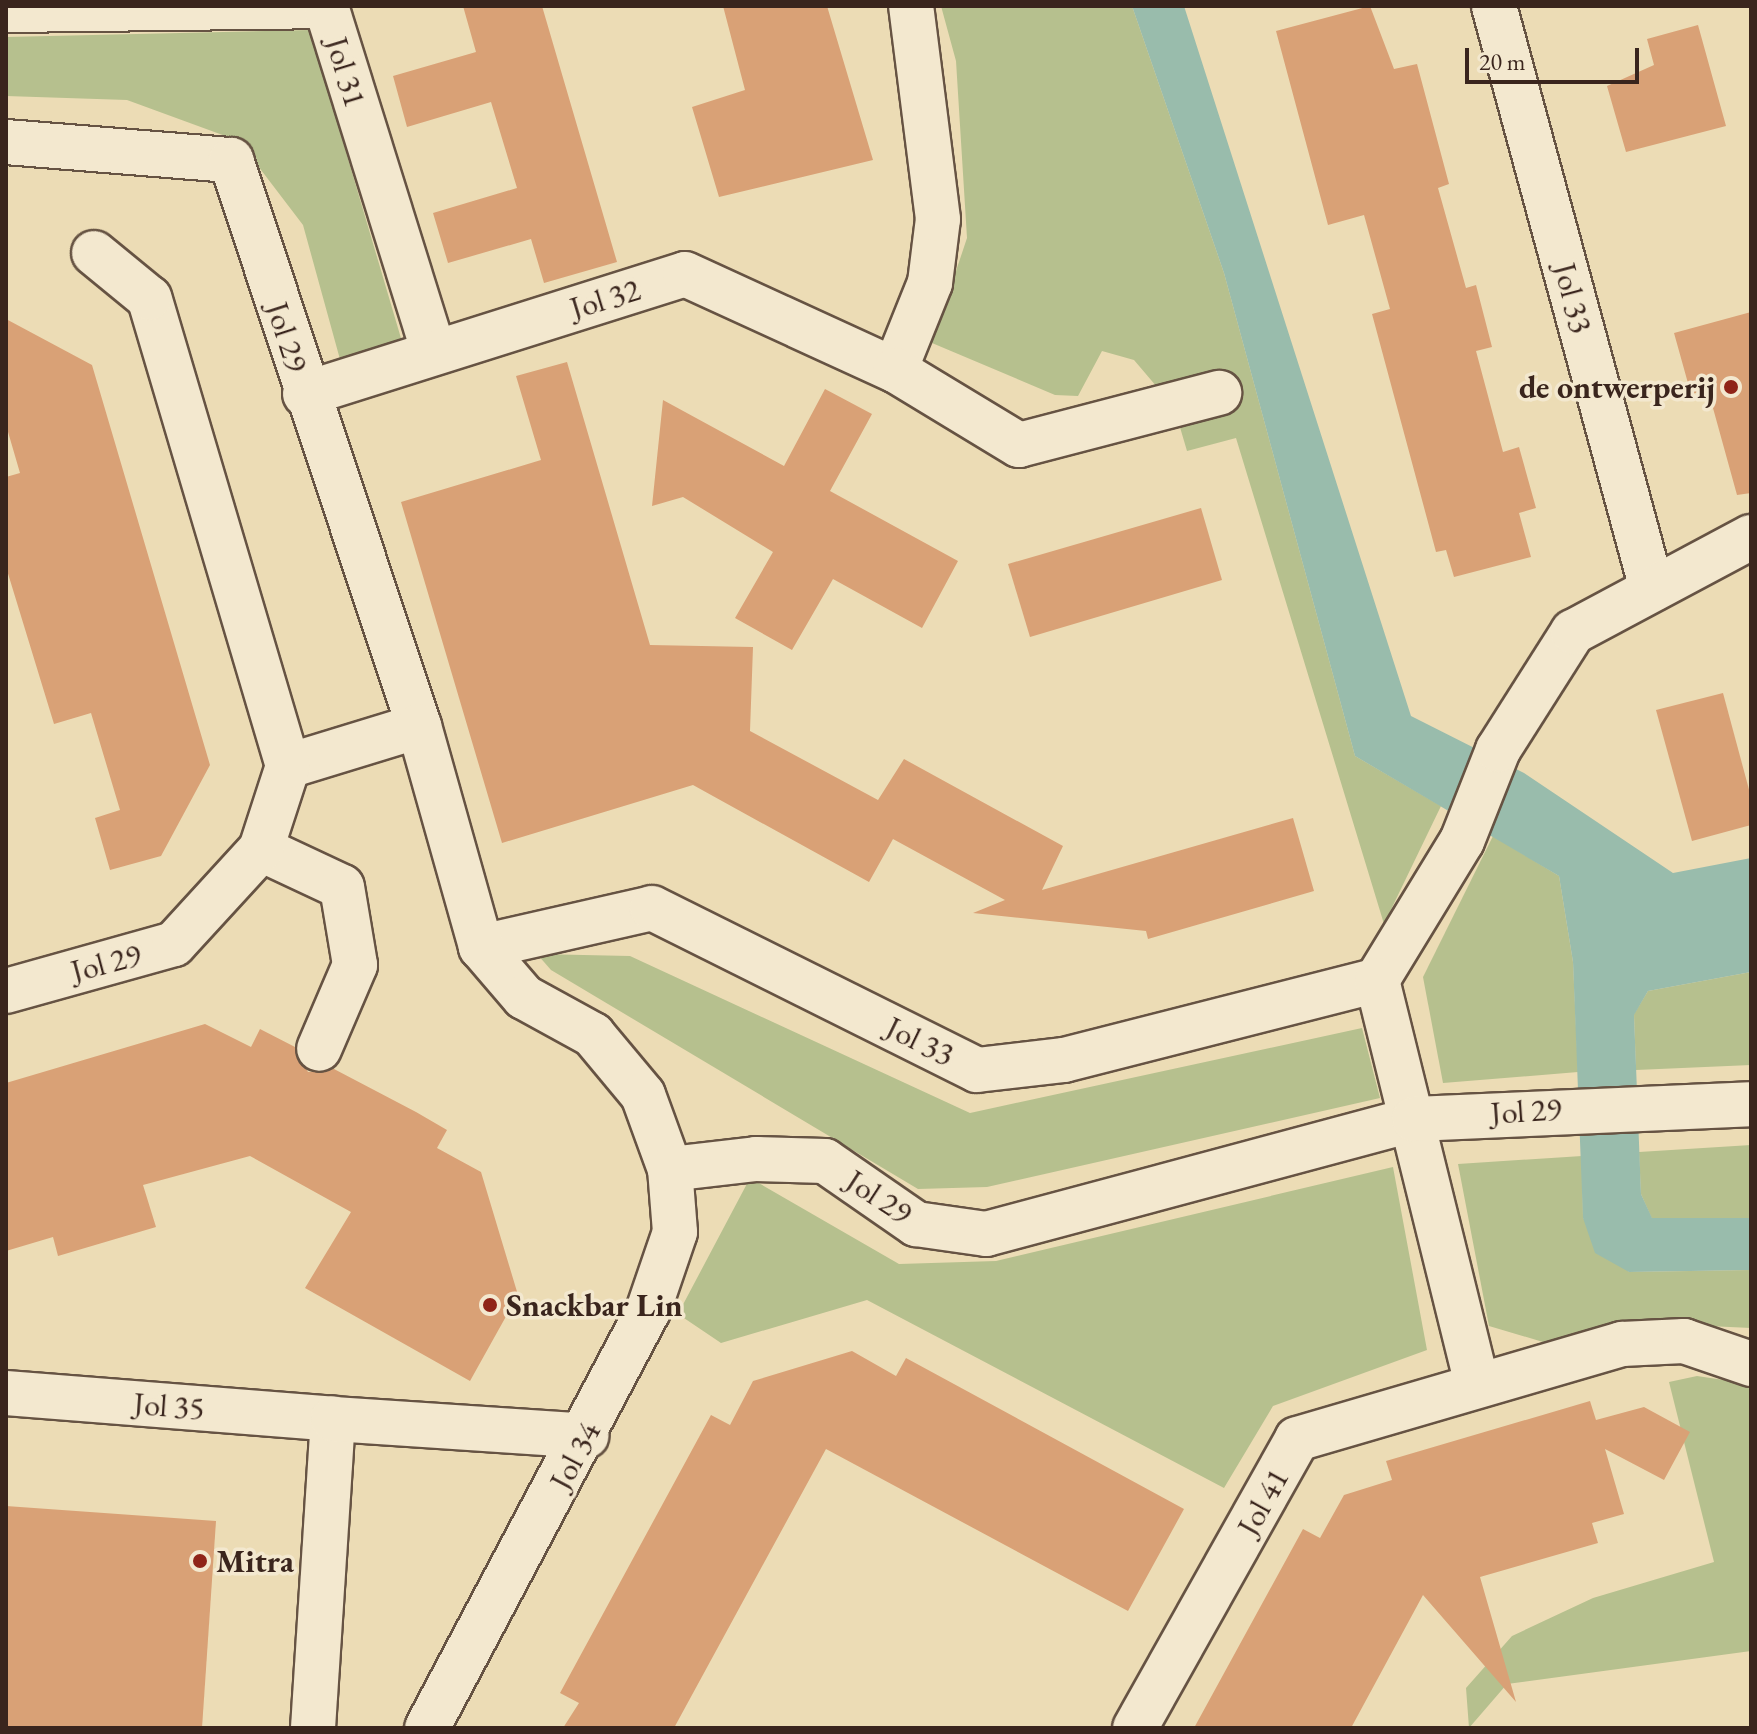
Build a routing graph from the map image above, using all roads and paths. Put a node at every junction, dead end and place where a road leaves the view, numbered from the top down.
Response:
1 (911, 6) edge
2 (1494, 6) edge
3 (6, 10) edge
4 (6, 142) edge
5 (94, 253) dead end
6 (434, 352) junction
7 (895, 370) junction
8 (1219, 393) dead end
9 (305, 394) junction
10 (1751, 537) edge
11 (1652, 589) junction
12 (419, 726) junction
13 (288, 766) junction
14 (261, 849) junction
15 (481, 947) junction
16 (1377, 980) junction
17 (6, 991) edge
18 (319, 1049) dead end
19 (1751, 1104) edge
20 (1414, 1119) junction
21 (670, 1169) junction
22 (1751, 1364) edge
23 (1477, 1383) junction
24 (6, 1393) edge
25 (333, 1419) junction
26 (586, 1436) junction
27 (313, 1728) edge
28 (427, 1728) edge
29 (1135, 1728) edge

1 - 7 street
2 - 11 street, Jol 33
3 - 6 street, Jol 31
4 - 9 street, Jol 29
5 - 13 street
6 - 7 street, Jol 32
6 - 9 street, Jol 32
7 - 8 street, Jol 32
9 - 12 street, Jol 29
10 - 11 street
11 - 16 street
12 - 13 street
12 - 15 street, Jol 29
13 - 14 street, Jol 29
14 - 17 street, Jol 29
14 - 18 street
15 - 16 street, Jol 33
15 - 21 street, Jol 29
16 - 20 street
19 - 20 street, Jol 29
20 - 21 street, Jol 29
20 - 23 street
21 - 26 street, Jol 34
22 - 23 street, Jol 41
23 - 29 street, Jol 41
24 - 25 street, Jol 35
25 - 26 street, Jol 35
25 - 27 street
26 - 28 street, Jol 34

